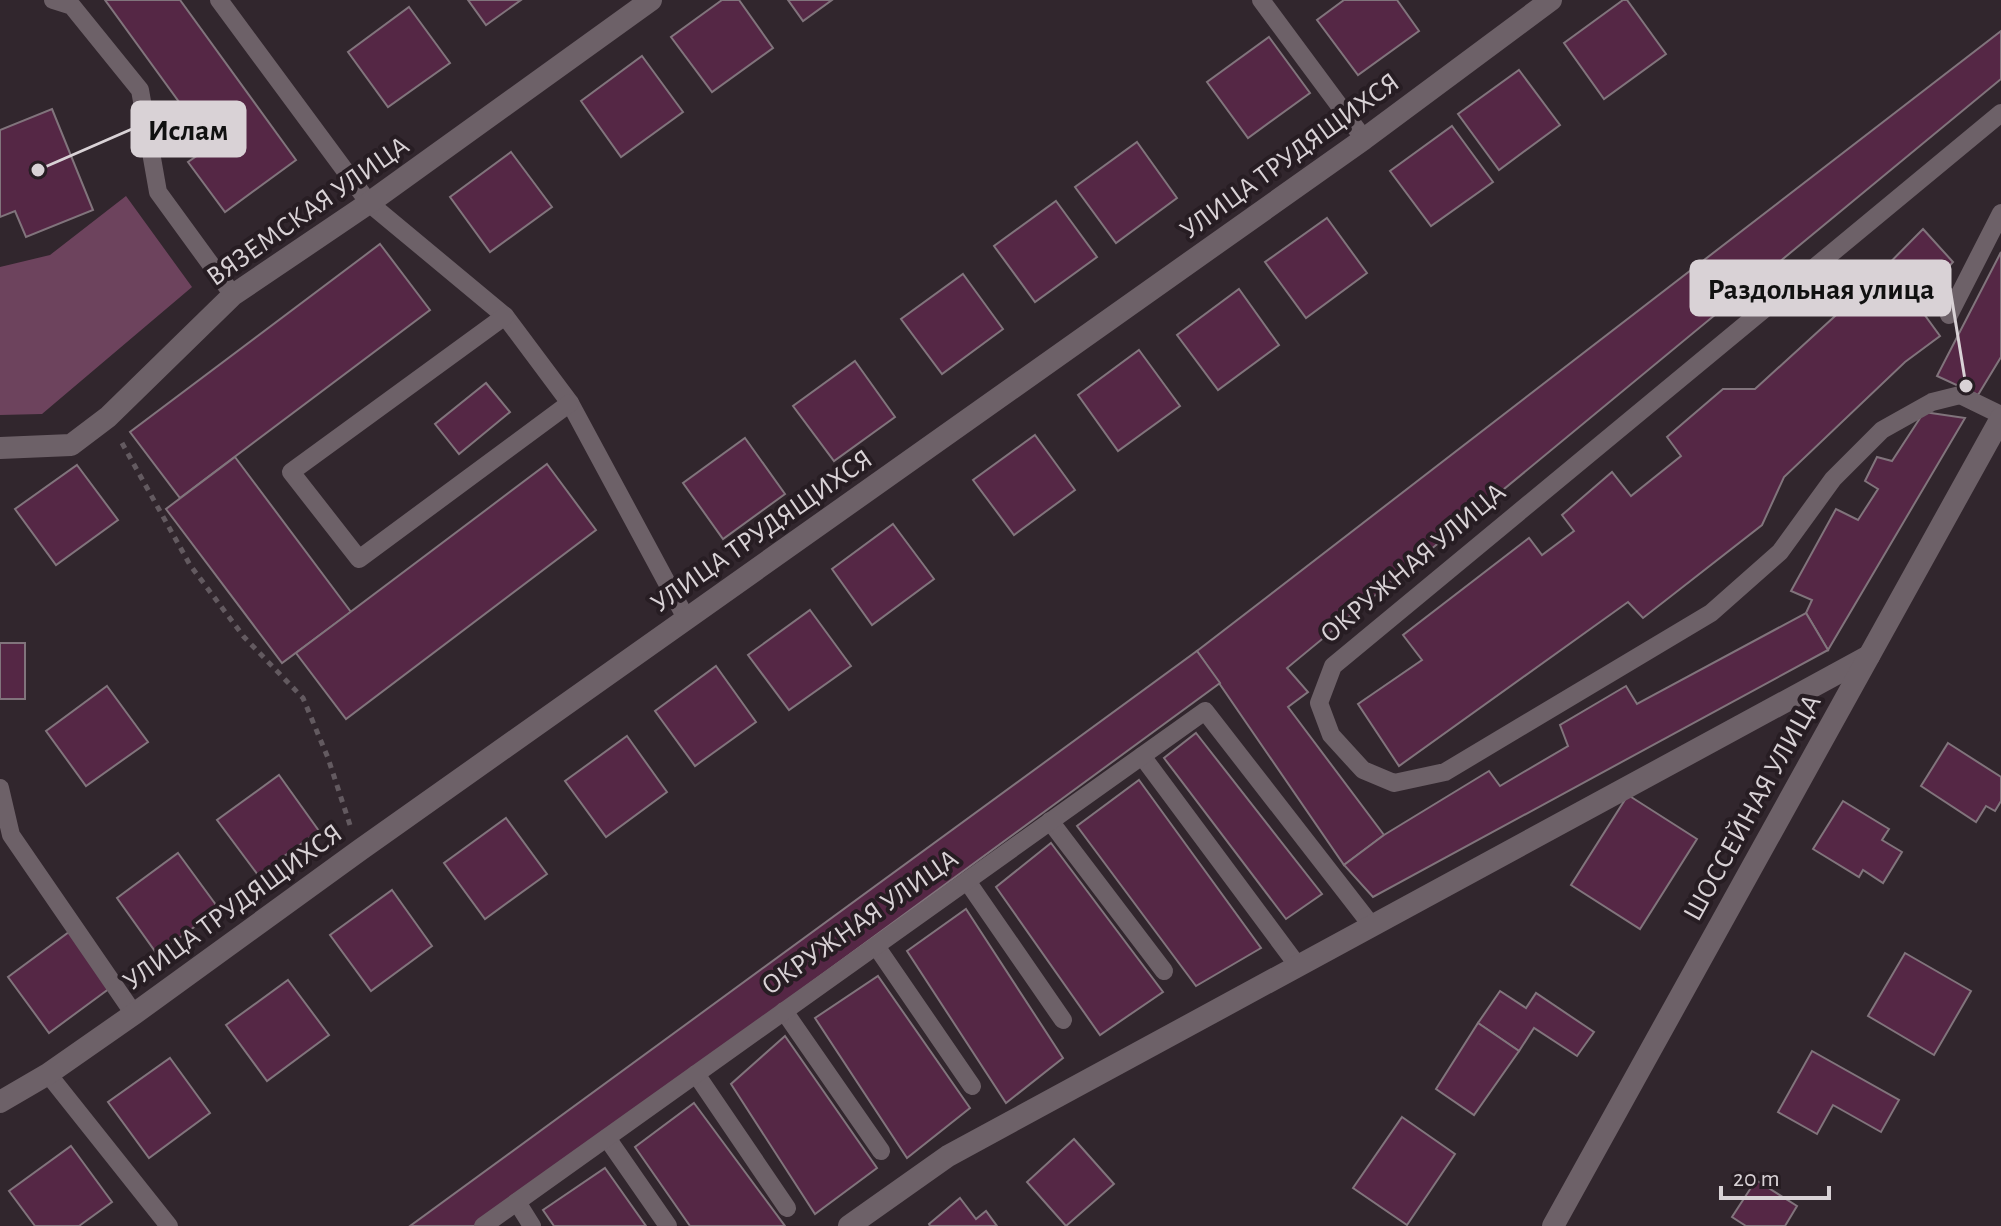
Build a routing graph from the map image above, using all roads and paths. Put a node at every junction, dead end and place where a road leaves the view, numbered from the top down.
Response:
1 (53, 0) edge
2 (219, 0) edge
3 (651, 0) edge
4 (1261, 0) edge
5 (1551, 0) edge
6 (2001, 113) edge
7 (1364, 139) junction
8 (369, 203) junction
9 (2001, 213) edge
10 (233, 295) junction
11 (1949, 315) dead end
12 (505, 316) junction
13 (570, 403) junction
14 (108, 417) junction
15 (2001, 417) edge
16 (0, 448) edge
17 (687, 620) junction
18 (1869, 656) junction
19 (1142, 756) junction
20 (0, 788) edge
21 (1050, 821) junction
22 (360, 850) junction
23 (967, 881) junction
24 (1372, 926) junction
25 (876, 946) junction
26 (1298, 966) junction
27 (1164, 971) dead end
28 (784, 1011) junction
29 (134, 1014) junction
30 (1063, 1020) dead end
31 (48, 1074) junction
32 (696, 1074) junction
33 (972, 1086) dead end
34 (0, 1102) edge
35 (607, 1138) junction
36 (881, 1151) dead end
37 (517, 1202) junction
38 (787, 1208) dead end
39 (169, 1226) edge
40 (483, 1226) edge
41 (532, 1226) edge
42 (668, 1226) edge
43 (849, 1226) edge
44 (1553, 1226) edge

1 - 10 lane
2 - 8 lane
3 - 8 street, ВЯЗЕМСКАЯ УЛИЦА
4 - 7 lane
5 - 7 street, УЛИЦА ТРУДЯЩИХСЯ
6 - 15 lane, ОКРУЖНАЯ УЛИЦА
7 - 17 street, УЛИЦА ТРУДЯЩИХСЯ
8 - 10 street, ВЯЗЕМСКАЯ УЛИЦА
8 - 12 lane
9 - 11 lane
10 - 14 street, ВЯЗЕМСКАЯ УЛИЦА
12 - 13 lane
12 - 13 lane
13 - 17 lane
14 - 16 street, ВЯЗЕМСКАЯ УЛИЦА
14 - 22 path
15 - 18 street, ШОССЕЙНАЯ УЛИЦА
17 - 22 street, УЛИЦА ТРУДЯЩИХСЯ
18 - 24 street
18 - 44 street, ШОССЕЙНАЯ УЛИЦА
19 - 21 lane, ОКРУЖНАЯ УЛИЦА
19 - 24 lane, ОКРУЖНАЯ УЛИЦА
19 - 26 lane
20 - 29 lane
21 - 23 lane, ОКРУЖНАЯ УЛИЦА
21 - 27 lane
22 - 29 street, УЛИЦА ТРУДЯЩИХСЯ
23 - 25 lane, ОКРУЖНАЯ УЛИЦА
23 - 30 lane
24 - 26 street
25 - 28 lane, ОКРУЖНАЯ УЛИЦА
25 - 33 lane
26 - 43 street
28 - 32 lane, ОКРУЖНАЯ УЛИЦА
28 - 36 lane
29 - 31 street, УЛИЦА ТРУДЯЩИХСЯ
31 - 34 street, УЛИЦА ТРУДЯЩИХСЯ
31 - 39 lane
32 - 35 lane, ОКРУЖНАЯ УЛИЦА
32 - 38 lane
35 - 37 lane, ОКРУЖНАЯ УЛИЦА
35 - 42 lane
37 - 40 lane, ОКРУЖНАЯ УЛИЦА
37 - 41 lane

